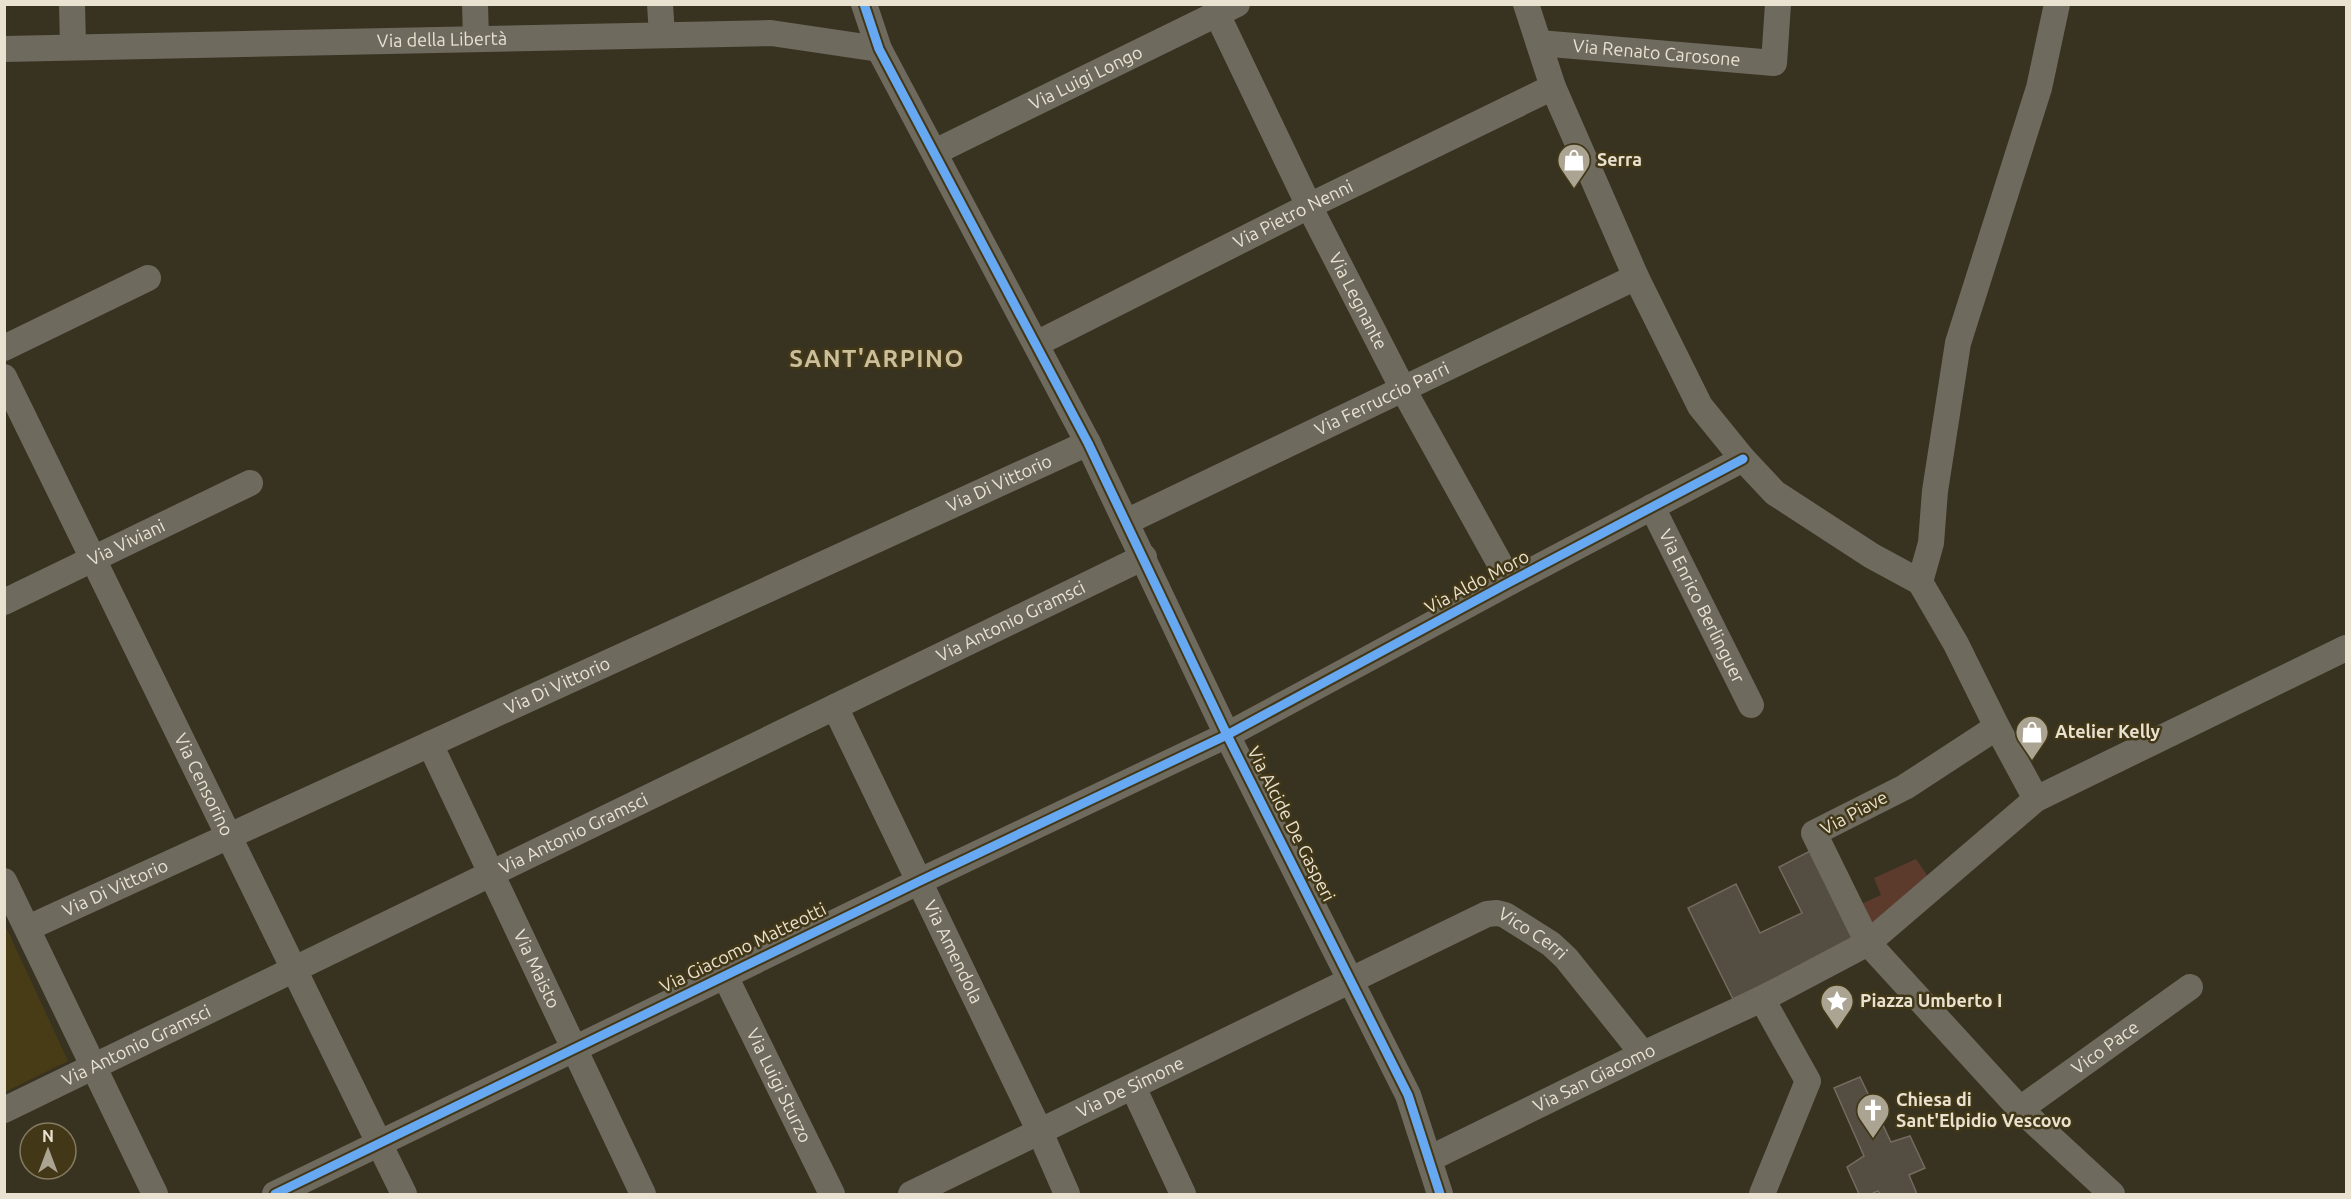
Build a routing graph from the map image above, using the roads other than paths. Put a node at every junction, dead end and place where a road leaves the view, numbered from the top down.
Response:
1 (72, 4) edge
2 (475, 4) edge
3 (660, 4) edge
4 (864, 4) edge
5 (1526, 4) edge
6 (1778, 4) edge
7 (2057, 4) edge
8 (1227, 9) edge
9 (662, 35) junction
10 (476, 38) junction
11 (1539, 43) junction
12 (73, 46) junction
13 (4, 49) edge
14 (879, 49) junction
15 (1553, 87) junction
16 (935, 152) junction
17 (1309, 206) junction
18 (1636, 277) junction
19 (148, 278) dead end
20 (1036, 344) junction
21 (4, 348) edge
22 (4, 377) edge
23 (1403, 388) junction
24 (1088, 443) junction
25 (1743, 459) junction
26 (250, 483) dead end
27 (1652, 507) junction
28 (1126, 522) junction
29 (1144, 558) junction
30 (93, 559) junction
31 (1510, 582) junction
32 (1920, 582) junction
33 (4, 602) edge
34 (2346, 648) edge
35 (1751, 705) dead end
36 (835, 707) junction
37 (1996, 727) junction
38 (1227, 735) junction
39 (430, 744) junction
40 (2036, 799) junction
41 (229, 836) junction
42 (491, 874) junction
43 (4, 880) edge
44 (920, 881) junction
45 (28, 928) junction
46 (1868, 943) junction
47 (294, 970) junction
48 (725, 976) junction
49 (1352, 981) junction
50 (2190, 987) dead end
51 (1762, 999) junction
52 (574, 1049) junction
53 (1643, 1054) junction
54 (94, 1067) junction
55 (1133, 1087) junction
56 (2020, 1109) junction
57 (4, 1110) edge
58 (1040, 1132) junction
59 (379, 1144) junction
60 (1429, 1159) junction
61 (155, 1194) edge
62 (275, 1194) edge
63 (404, 1194) edge
64 (643, 1194) edge
65 (832, 1194) edge
66 (911, 1194) edge
67 (1068, 1194) edge
68 (1182, 1194) edge
69 (1440, 1194) edge
70 (1762, 1194) edge
71 (2112, 1194) edge

1 - 12 street
2 - 10 street
3 - 9 street
4 - 14 street, Via Alcide De Gasperi
5 - 11 street
6 - 11 street, Via Renato Carosone
7 - 32 street
8 - 16 street, Via Luigi Longo
8 - 17 street, Via Legnante
9 - 10 street, Via della Libertà
9 - 14 street, Via della Libertà
10 - 12 street, Via della Libertà
11 - 15 street
12 - 13 street, Via della Libertà
14 - 16 street, Via Alcide De Gasperi
15 - 17 street, Via Pietro Nenni
15 - 18 street
16 - 20 street, Via Alcide De Gasperi
17 - 20 street, Via Pietro Nenni
17 - 23 street, Via Legnante
18 - 23 street, Via Ferruccio Parri
18 - 25 street
19 - 21 street
20 - 24 street, Via Alcide De Gasperi
22 - 30 street, Via Censorino
23 - 28 street, Via Ferruccio Parri
23 - 31 street, Via Legnante
24 - 28 street, Via Alcide De Gasperi
24 - 39 street, Via Di Vittorio
25 - 27 street, Via Aldo Moro
25 - 32 street
26 - 30 street, Via Viviani
27 - 31 street, Via Aldo Moro
27 - 35 street, Via Enrico Berlinguer
28 - 29 street, Via Alcide De Gasperi
29 - 36 street, Via Antonio Gramsci
29 - 38 street, Via Alcide De Gasperi
30 - 33 street, Via Viviani
30 - 41 street, Via Censorino
31 - 38 street, Via Aldo Moro
32 - 37 street
34 - 40 street
36 - 42 street, Via Antonio Gramsci
36 - 44 street, Via Amendola
37 - 40 street
37 - 46 street, Via Piave
38 - 44 street, Via Giacomo Matteotti
38 - 49 street, Via Alcide De Gasperi
39 - 41 street, Via Di Vittorio
39 - 42 street, Via Maisto
40 - 46 street
41 - 45 street, Via Di Vittorio
41 - 47 street, Via Censorino
42 - 47 street, Via Antonio Gramsci
42 - 52 street, Via Maisto
43 - 45 street
44 - 48 street, Via Giacomo Matteotti
44 - 58 street, Via Amendola
45 - 54 street
46 - 51 street
46 - 56 street
47 - 54 street, Via Antonio Gramsci
47 - 59 street, Via Censorino
48 - 52 street, Via Giacomo Matteotti
48 - 65 street, Via Luigi Sturzo
49 - 53 street, Vico Cerri
49 - 55 street, Via De Simone
49 - 60 street, Via Alcide De Gasperi
50 - 56 street, Vico Pace
51 - 53 street, Via San Giacomo
51 - 70 street
52 - 59 street, Via Giacomo Matteotti
52 - 64 street, Via Maisto
53 - 60 street, Via San Giacomo
54 - 57 street, Via Antonio Gramsci
54 - 61 street
55 - 58 street, Via De Simone
55 - 68 street
56 - 71 street
58 - 66 street, Via De Simone
58 - 67 street, Via Amendola
59 - 62 street, Via Giacomo Matteotti
59 - 63 street, Via Censorino
60 - 69 street, Via Alcide De Gasperi

